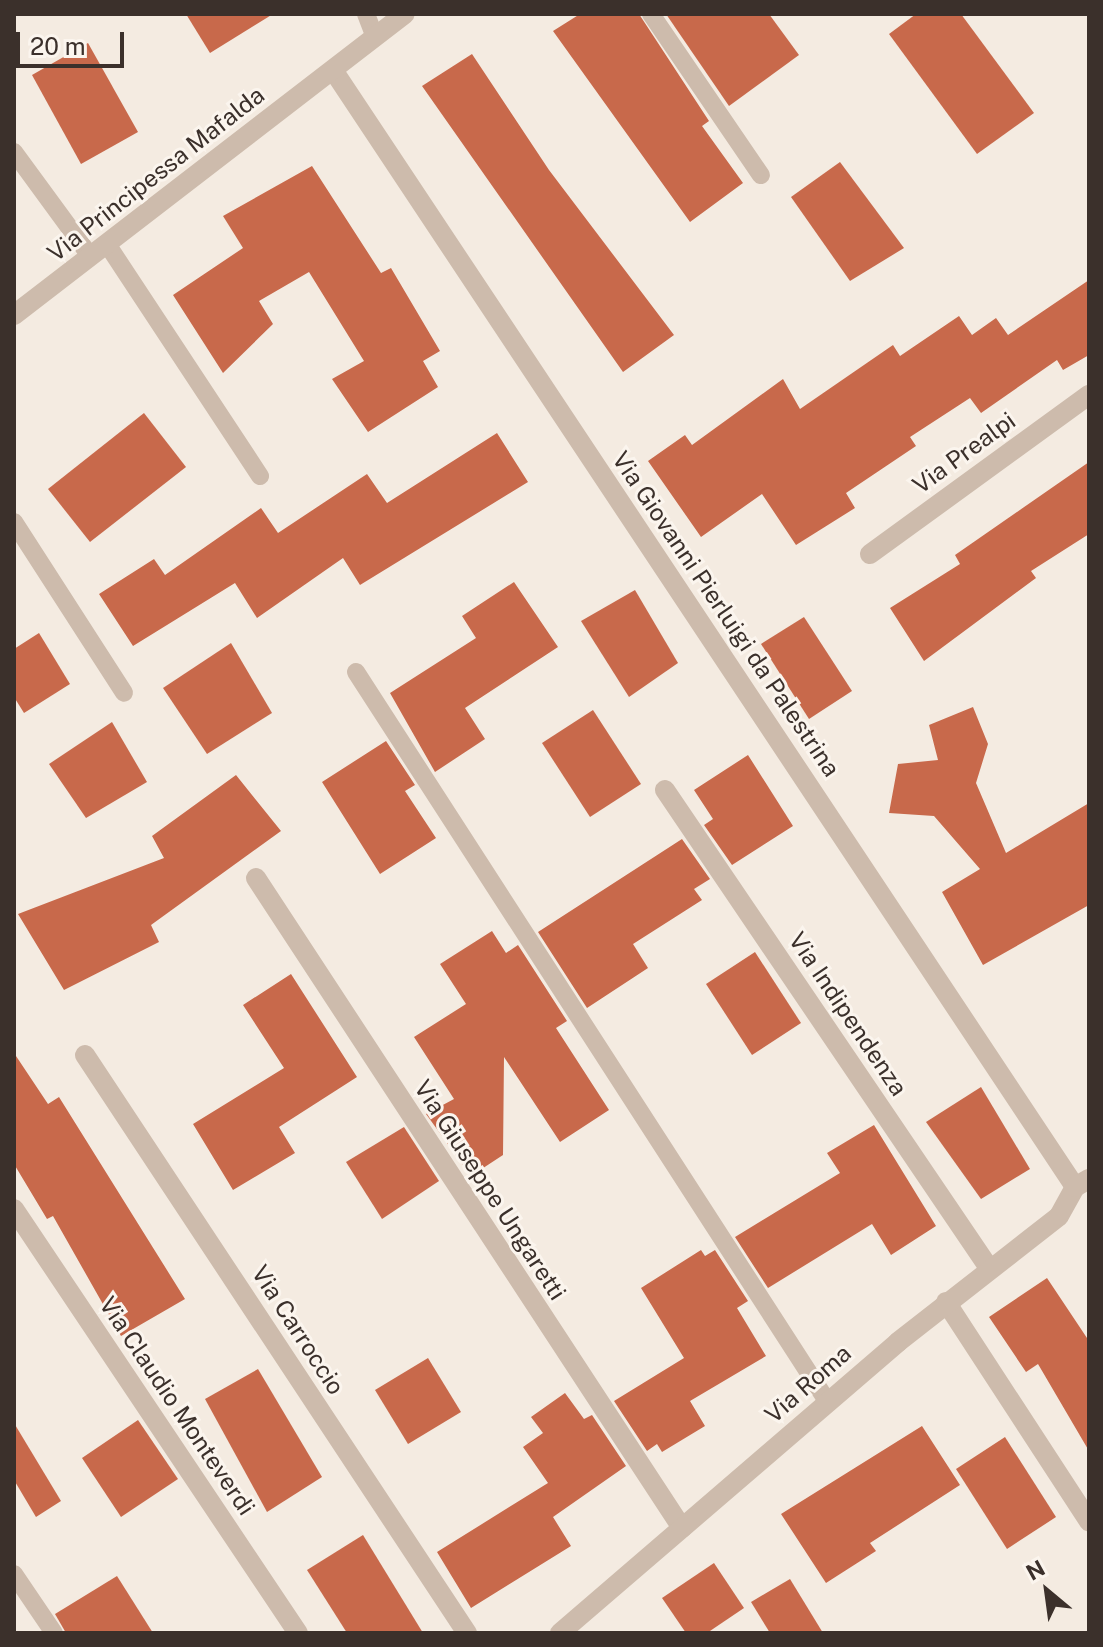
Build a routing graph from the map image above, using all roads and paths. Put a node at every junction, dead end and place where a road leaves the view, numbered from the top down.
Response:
1 (366, 14) edge
2 (405, 14) edge
3 (651, 14) edge
4 (375, 37) junction
5 (333, 70) junction
6 (14, 152) edge
7 (761, 175) dead end
8 (98, 250) junction
9 (14, 315) edge
10 (1089, 395) edge
11 (260, 476) dead end
12 (14, 522) edge
13 (870, 554) dead end
14 (356, 672) dead end
15 (124, 693) dead end
16 (665, 790) dead end
17 (256, 878) dead end
18 (85, 1055) dead end
19 (1082, 1183) edge
20 (14, 1209) edge
21 (989, 1268) junction
22 (946, 1302) junction
23 (827, 1401) junction
24 (1089, 1521) edge
25 (682, 1528) junction
26 (14, 1574) edge
27 (54, 1633) edge
28 (298, 1633) edge
29 (467, 1633) edge
30 (560, 1633) edge

1 - 4 lane
2 - 4 street, Via Principessa Mafalda
3 - 7 lane
4 - 5 street, Via Principessa Mafalda
5 - 8 street, Via Principessa Mafalda
5 - 19 street, Via Giovanni Pierluigi da Palestrina
6 - 8 lane
8 - 9 street, Via Principessa Mafalda
8 - 11 lane
10 - 13 street, Via Prealpi
12 - 15 lane
14 - 23 lane
16 - 21 street, Via Indipendenza
17 - 25 street, Via Giuseppe Ungaretti
18 - 29 street, Via Carroccio
19 - 21 street, Via Roma
20 - 28 street, Via Claudio Monteverdi
21 - 22 street, Via Roma
22 - 23 street, Via Roma
22 - 24 street
23 - 25 street, Via Roma
25 - 30 street, Via Roma
26 - 27 lane

